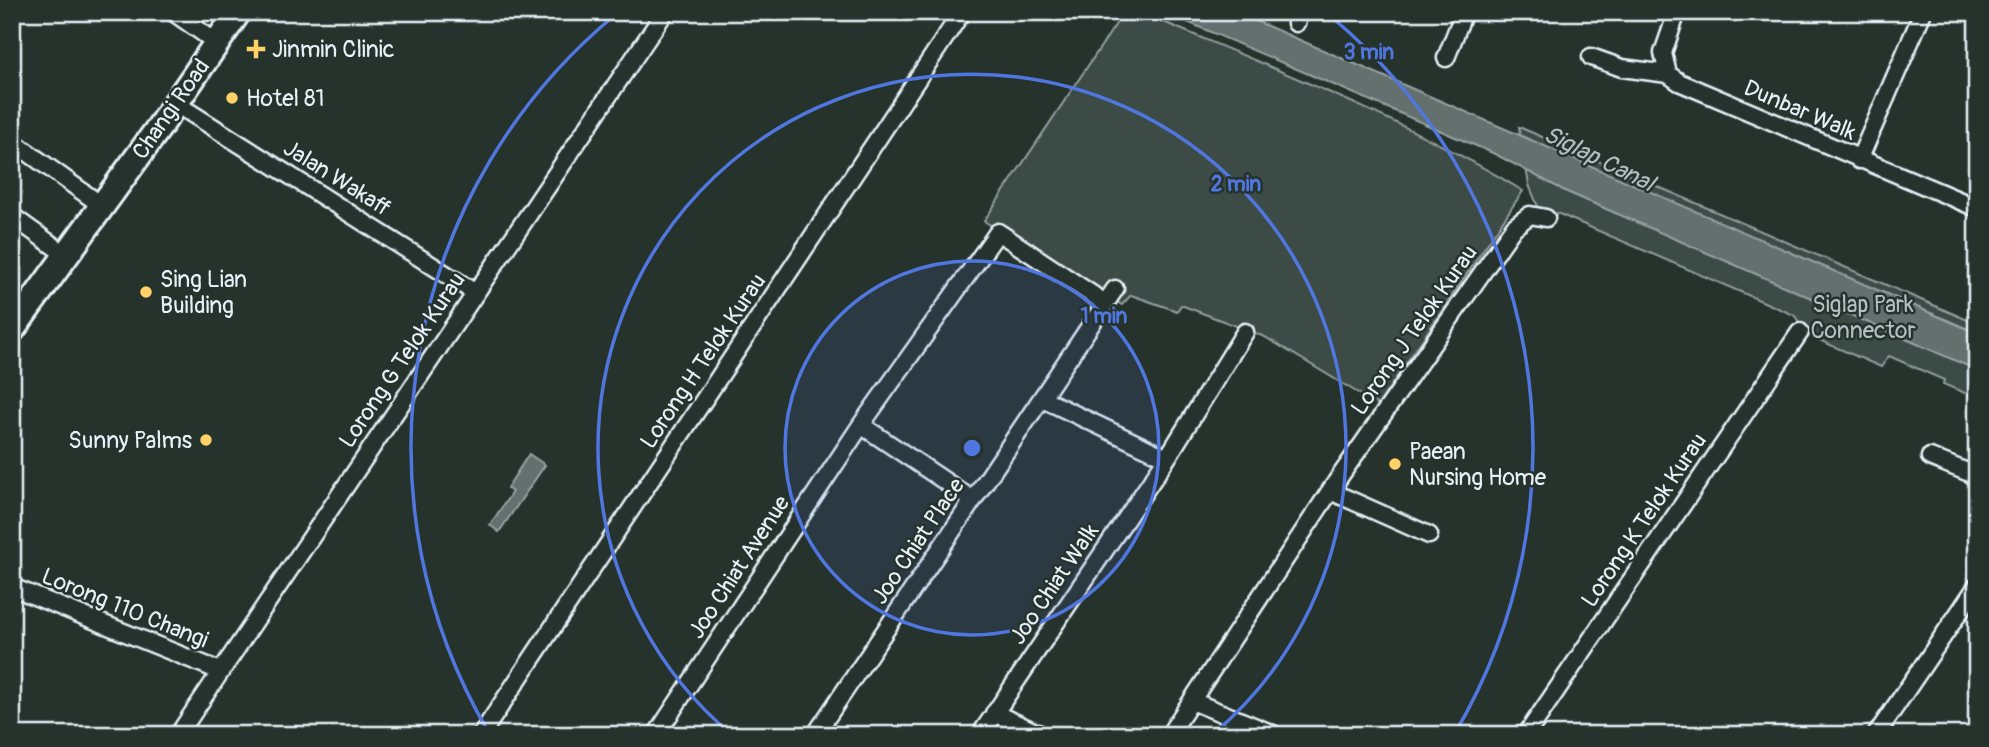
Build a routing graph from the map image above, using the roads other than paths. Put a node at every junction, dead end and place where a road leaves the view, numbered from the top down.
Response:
1 (173, 12) edge
2 (238, 12) edge
3 (665, 12) edge
4 (962, 12) edge
5 (1464, 12) edge
6 (1677, 12) edge
7 (1923, 12) edge
8 (217, 43) junction
9 (1591, 57) dead end
10 (1446, 58) dead end
11 (1668, 74) junction
12 (175, 103) junction
13 (12, 141) edge
14 (1859, 160) junction
15 (101, 205) junction
16 (1977, 208) edge
17 (12, 216) edge
18 (1546, 218) dead end
19 (998, 232) joint
20 (66, 255) junction
21 (474, 292) junction
22 (12, 330) edge
23 (1245, 332) dead end
24 (1800, 332) dead end
25 (1043, 399) junction
26 (861, 425) junction
27 (1930, 457) dead end
28 (1167, 458) junction
29 (1977, 476) edge
30 (1331, 491) junction
31 (974, 500) junction
32 (1429, 535) dead end
33 (1977, 586) edge
34 (12, 587) edge
35 (220, 671) junction
36 (1192, 701) junction
37 (994, 713) junction
38 (1273, 734) edge
39 (178, 735) edge
40 (481, 735) edge
41 (656, 735) edge
42 (815, 735) edge
43 (980, 735) edge
44 (1042, 735) edge
45 (1169, 735) edge
46 (1526, 735) edge
47 (1876, 735) edge

1 - 8 street
2 - 8 main road, Changi Road
3 - 21 street, Lorong G Telok Kurau
4 - 40 street, Lorong H Telok Kurau
5 - 10 street
6 - 11 street
7 - 14 street
8 - 12 main road, Changi Road
9 - 11 street
11 - 14 street, Dunbar Walk
12 - 15 main road, Changi Road
12 - 21 street, Jalan Wakaff
13 - 15 street
14 - 16 street, Dunbar Walk
15 - 20 main road, Changi Road
17 - 20 street
18 - 30 street, Lorong J Telok Kurau
19 - 25 street, Joo Chiat Place
19 - 26 street, Joo Chiat Avenue
20 - 22 main road, Changi Road
21 - 35 street, Lorong G Telok Kurau
23 - 28 street, Joo Chiat Walk
24 - 46 street, Lorong K Telok Kurau
25 - 28 street
25 - 31 street, Joo Chiat Place
26 - 31 street
26 - 41 street, Joo Chiat Avenue
27 - 29 street
28 - 37 street, Joo Chiat Walk
30 - 32 street
30 - 36 street, Lorong J Telok Kurau
31 - 42 street, Joo Chiat Place
33 - 47 street
34 - 35 street, Lorong 110 Changi
35 - 39 street, Lorong G Telok Kurau
36 - 38 street
36 - 45 street, Lorong J Telok Kurau
37 - 43 street, Joo Chiat Walk
37 - 44 street

